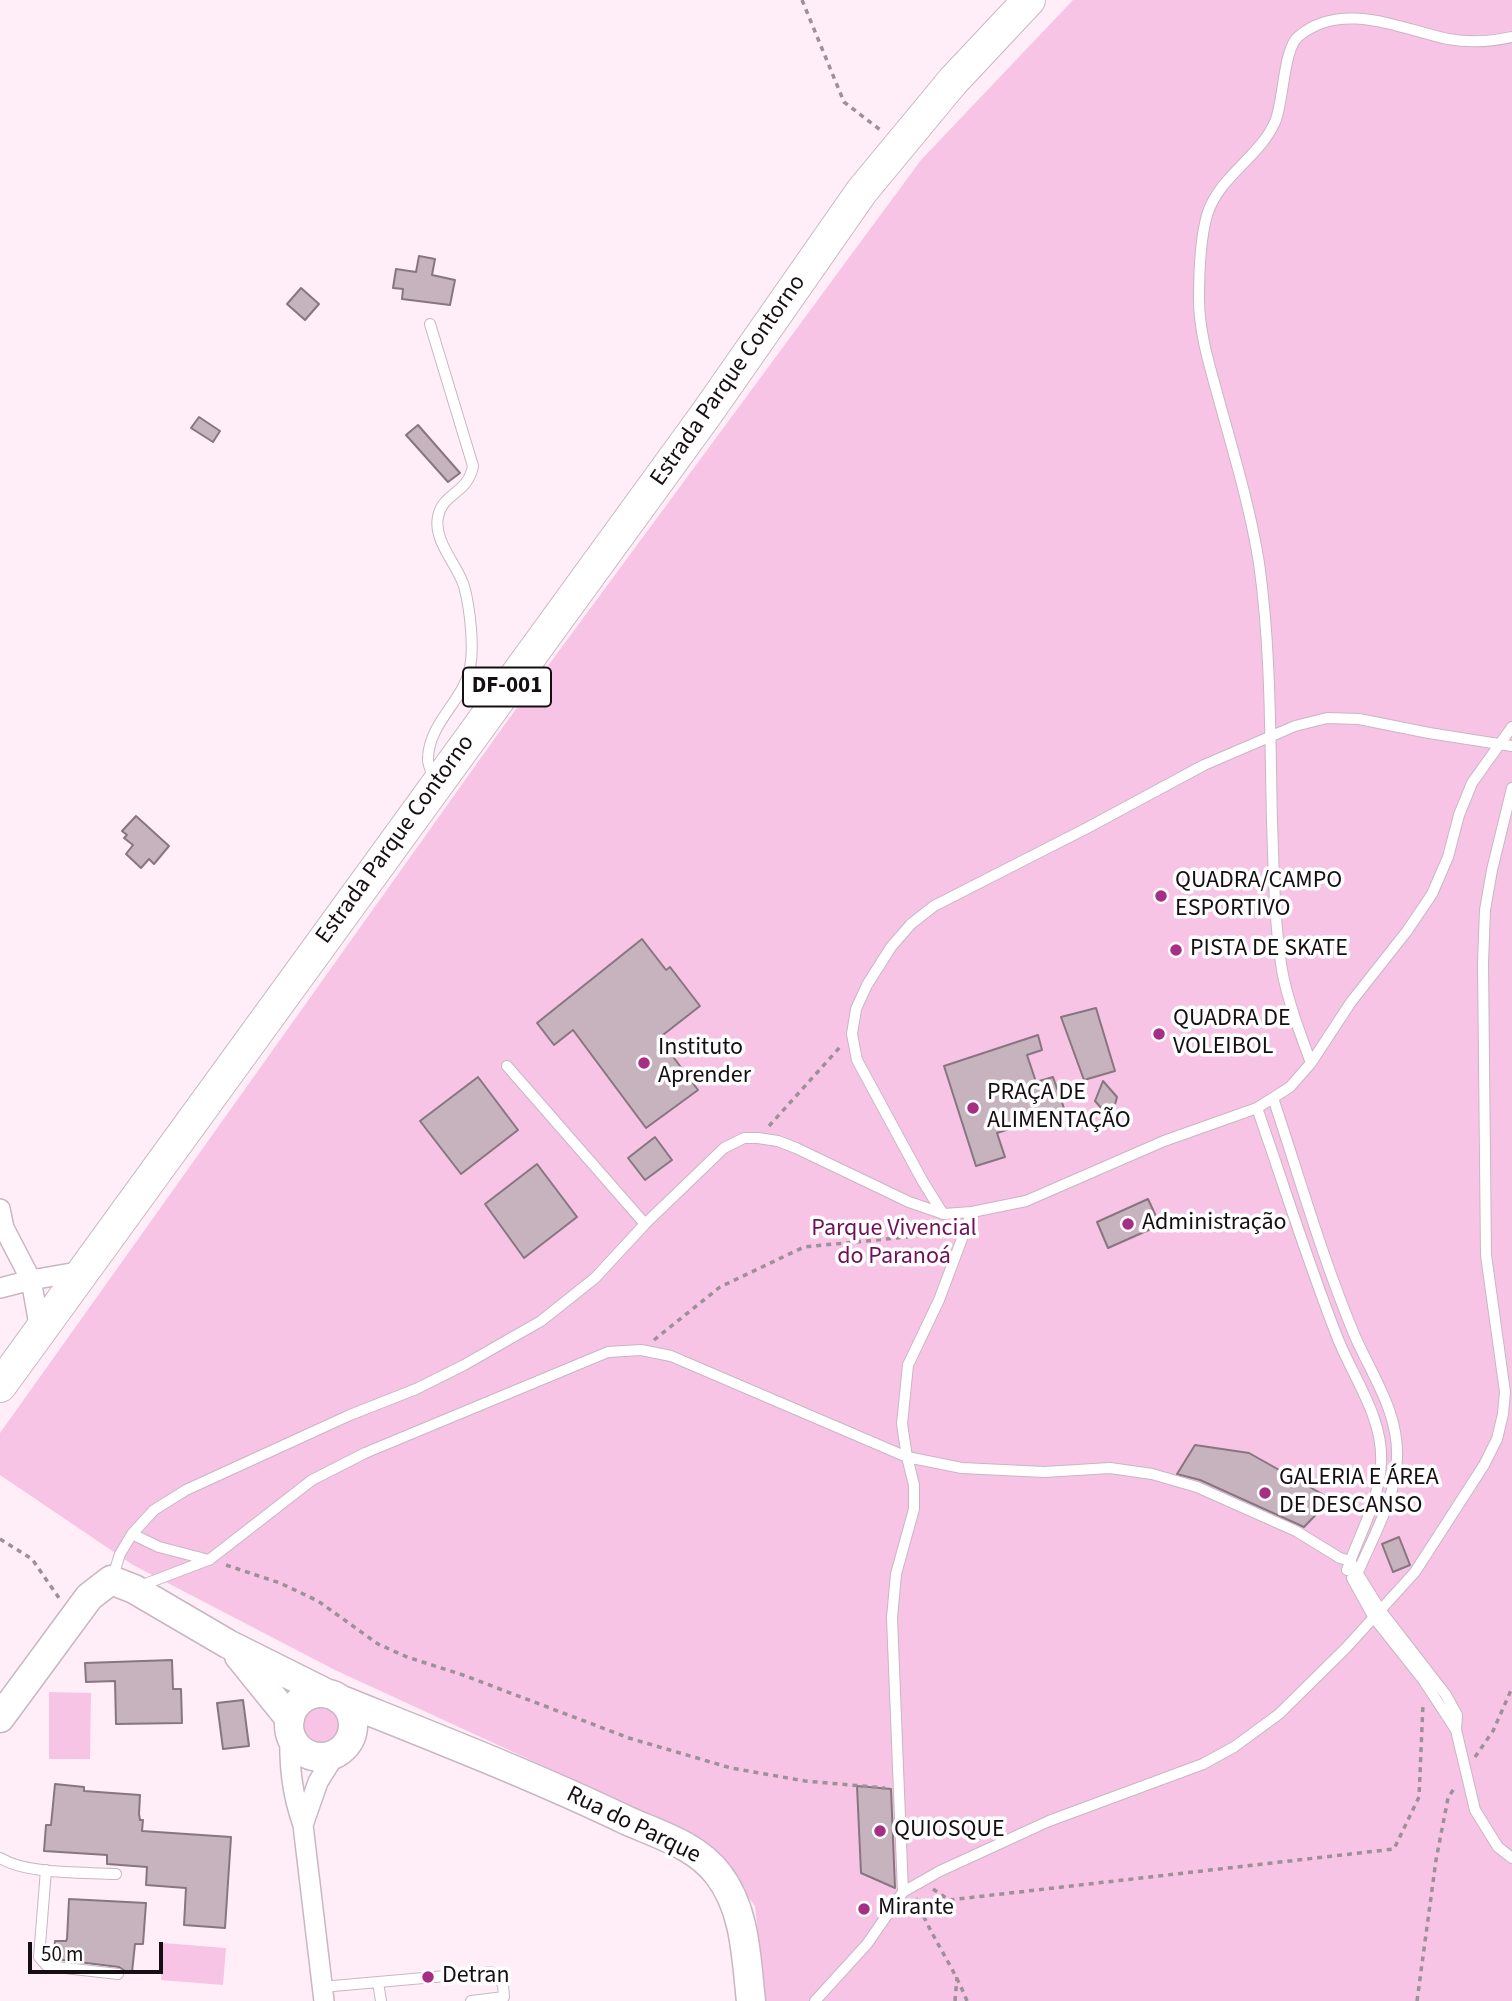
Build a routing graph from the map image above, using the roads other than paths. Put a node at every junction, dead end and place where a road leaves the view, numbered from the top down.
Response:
1 (1029, 0) edge
2 (1512, 37) edge
3 (430, 324) dead end
4 (1512, 727) edge
5 (1270, 736) junction
6 (1497, 745) junction
7 (1512, 746) edge
8 (437, 785) junction
9 (1512, 788) edge
10 (1311, 1063) junction
11 (508, 1066) dead end
12 (1273, 1098) junction
13 (1257, 1108) junction
14 (972, 1213) junction
15 (944, 1214) junction
16 (1, 1223) edge
17 (645, 1224) junction
18 (83, 1271) junction
19 (31, 1280) junction
20 (0, 1288) edge
21 (40, 1331) junction
22 (0, 1386) edge
23 (906, 1457) junction
24 (1367, 1519) junction
25 (1378, 1524) junction
26 (132, 1534) junction
27 (209, 1560) junction
28 (1350, 1569) junction
29 (122, 1585) junction
30 (1378, 1615) junction
31 (228, 1644) junction
32 (333, 1697) junction
33 (0, 1718) edge
34 (290, 1726) junction
35 (1456, 1730) junction
36 (422, 1732) junction
37 (341, 1749) junction
38 (303, 1825) junction
39 (0, 1858) edge
40 (1512, 1858) edge
41 (47, 1870) junction
42 (116, 1874) dead end
43 (908, 1889) junction
44 (118, 1974) dead end
45 (378, 1982) junction
46 (323, 1994) edge
47 (504, 1999) edge
48 (381, 2001) edge
49 (471, 2001) edge
50 (751, 2001) edge
51 (815, 2001) edge

1 - 8 main road, Estrada Parque Contorno / DF-001
2 - 5 lane
3 - 8 lane
4 - 6 lane
5 - 6 lane
5 - 10 lane
5 - 15 lane
6 - 7 lane
6 - 10 lane
8 - 18 main road, Estrada Parque Contorno / DF-001
9 - 30 lane
10 - 12 lane
11 - 17 lane
12 - 13 lane
12 - 25 lane
13 - 14 lane
13 - 24 lane
14 - 15 lane
14 - 23 lane
15 - 17 lane
16 - 19 street
17 - 26 lane
18 - 19 street
18 - 21 main road, Estrada Parque Contorno / DF-001
19 - 20 street
19 - 21 street
21 - 22 main road, Estrada Parque Contorno / DF-001
23 - 27 lane
23 - 28 lane
23 - 43 lane
24 - 25 lane
24 - 28 lane
25 - 28 lane
26 - 27 lane
26 - 29 lane
27 - 29 lane
28 - 30 lane
29 - 31 street
29 - 33 street
30 - 35 lane
30 - 35 lane
30 - 43 lane
31 - 32 street, Rua do Parque
31 - 34 street
32 - 34 street
32 - 36 street, Rua do Parque
32 - 37 street
34 - 37 street
34 - 38 street
35 - 40 lane
36 - 37 street, Rua do Parque
36 - 50 street, Rua do Parque
37 - 38 street
38 - 46 street
39 - 41 lane
41 - 42 lane
41 - 44 lane
43 - 51 lane
45 - 46 lane
45 - 47 lane
45 - 48 lane
47 - 49 lane

